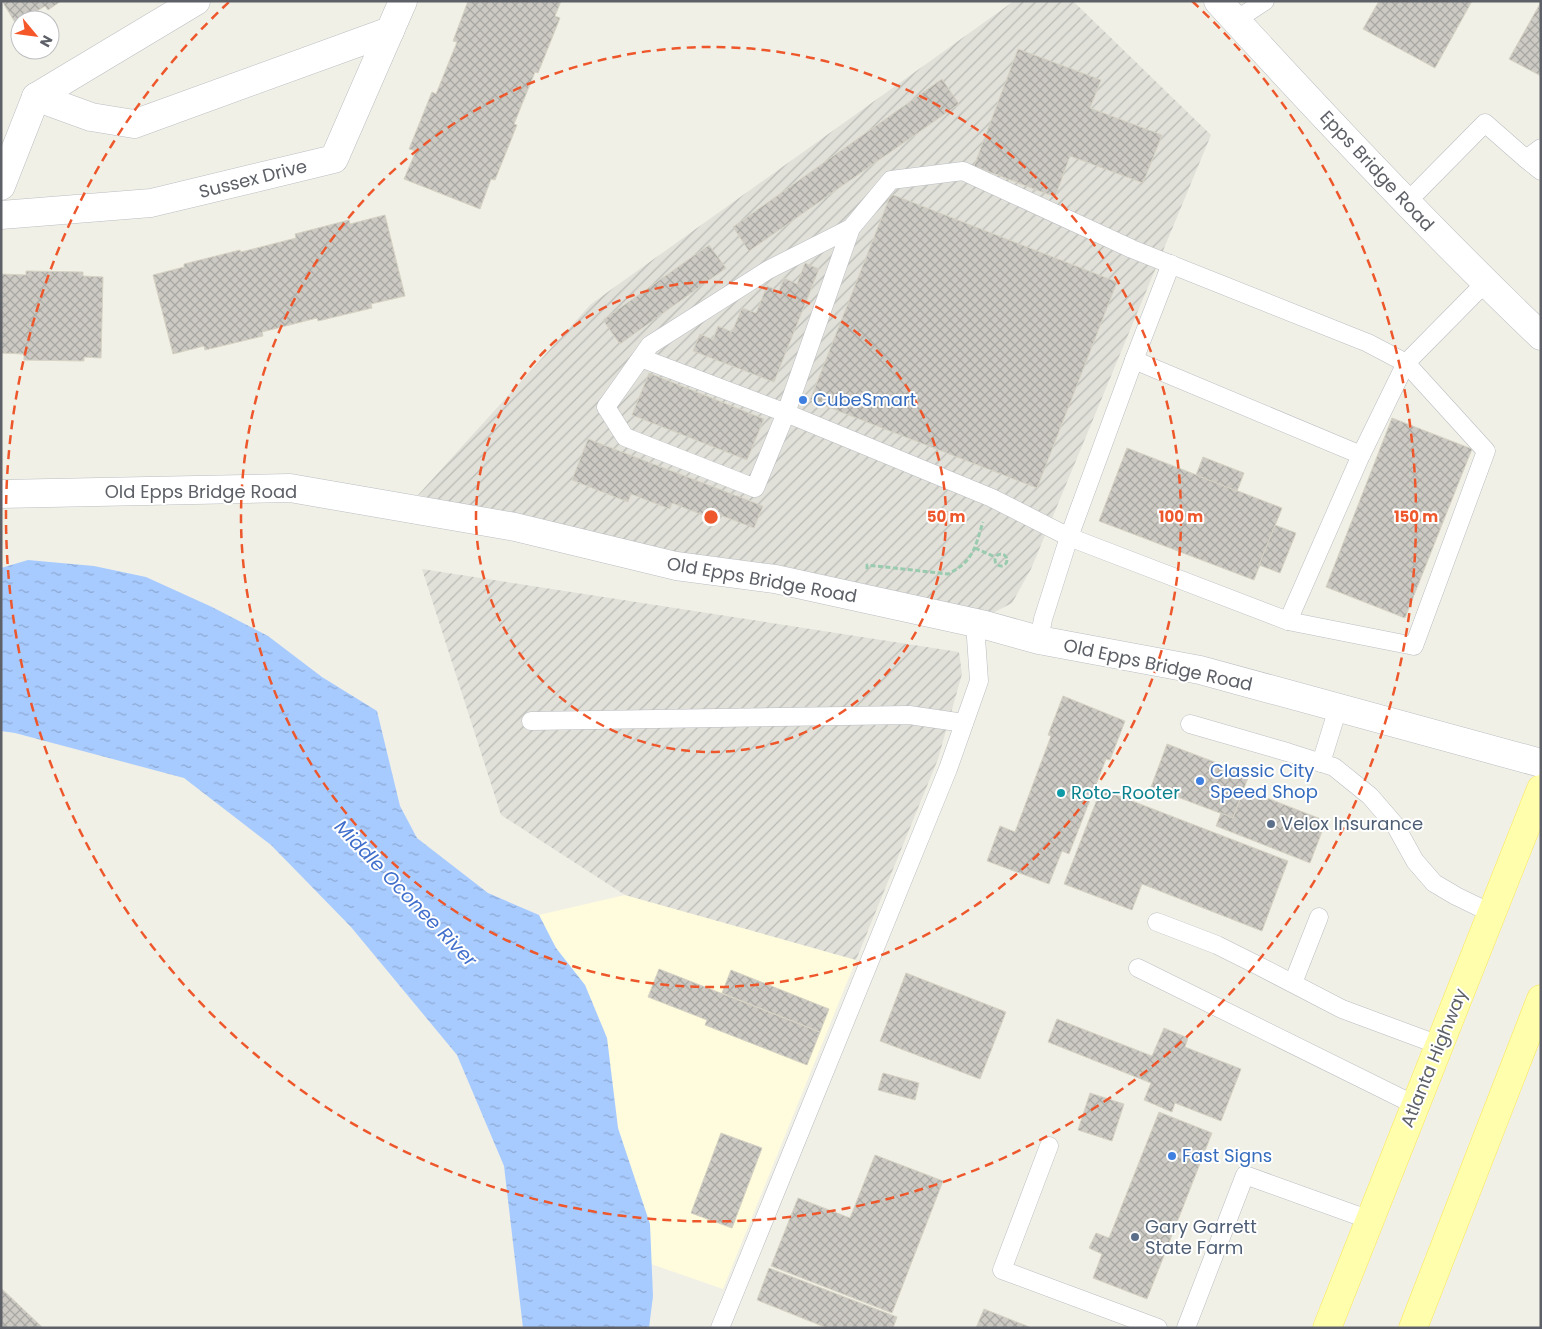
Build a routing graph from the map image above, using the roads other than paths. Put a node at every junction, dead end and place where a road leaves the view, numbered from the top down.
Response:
1 (196, 1) edge
2 (403, 1) edge
3 (1265, 1) edge
4 (1227, 11) edge
5 (390, 31) junction
6 (36, 97) junction
7 (1534, 154) edge
8 (1541, 171) edge
9 (1, 186) edge
10 (1407, 202) junction
11 (1, 215) edge
12 (851, 228) junction
13 (1170, 264) junction
14 (1485, 283) junction
15 (1541, 336) edge
16 (641, 358) junction
17 (1134, 360) junction
18 (1406, 363) junction
19 (786, 414) junction
20 (1361, 455) junction
21 (1, 494) edge
22 (1069, 537) junction
23 (1288, 621) junction
24 (975, 623) junction
25 (1039, 640) junction
26 (1338, 708) junction
27 (531, 721) dead end
28 (964, 723) junction
29 (1190, 724) dead end
30 (1321, 763) junction
31 (1541, 763) edge
32 (1541, 789) edge
33 (1491, 913) junction
34 (1319, 917) dead end
35 (1158, 922) dead end
36 (1138, 968) dead end
37 (1293, 983) junction
38 (1541, 998) edge
39 (1439, 1045) junction
40 (1415, 1105) junction
41 (1049, 1146) dead end
42 (1370, 1220) junction
43 (720, 1328) edge
44 (1158, 1328) edge
45 (1186, 1328) edge
46 (1327, 1328) edge
47 (1413, 1328) edge

1 - 6 street
2 - 5 street, Sussex Drive
3 - 4 lane
4 - 10 street, Epps Bridge Road
5 - 6 street
5 - 11 street, Sussex Drive
6 - 9 street
7 - 8 lane
7 - 10 lane
10 - 14 street, Epps Bridge Road
12 - 13 lane
12 - 16 lane
12 - 19 lane
13 - 17 lane
13 - 18 lane
14 - 15 street, Epps Bridge Road
14 - 18 lane
16 - 19 lane
16 - 19 lane
17 - 20 lane
17 - 22 lane
18 - 20 lane
18 - 23 lane
19 - 22 lane
20 - 23 lane
21 - 24 street, Old Epps Bridge Road
22 - 23 lane
22 - 25 lane
24 - 25 street, Old Epps Bridge Road
24 - 28 lane
25 - 26 street, Old Epps Bridge Road
26 - 30 lane
26 - 31 street, Old Epps Bridge Road
27 - 28 lane
28 - 43 lane
29 - 30 lane
30 - 33 lane
32 - 33 main road, Atlanta Highway
33 - 39 main road, Atlanta Highway
34 - 37 lane
35 - 37 lane
36 - 40 lane
37 - 39 lane
38 - 47 main road
39 - 40 main road, Atlanta Highway
40 - 42 main road, Atlanta Highway
41 - 44 lane
42 - 45 lane
42 - 46 main road, Atlanta Highway

